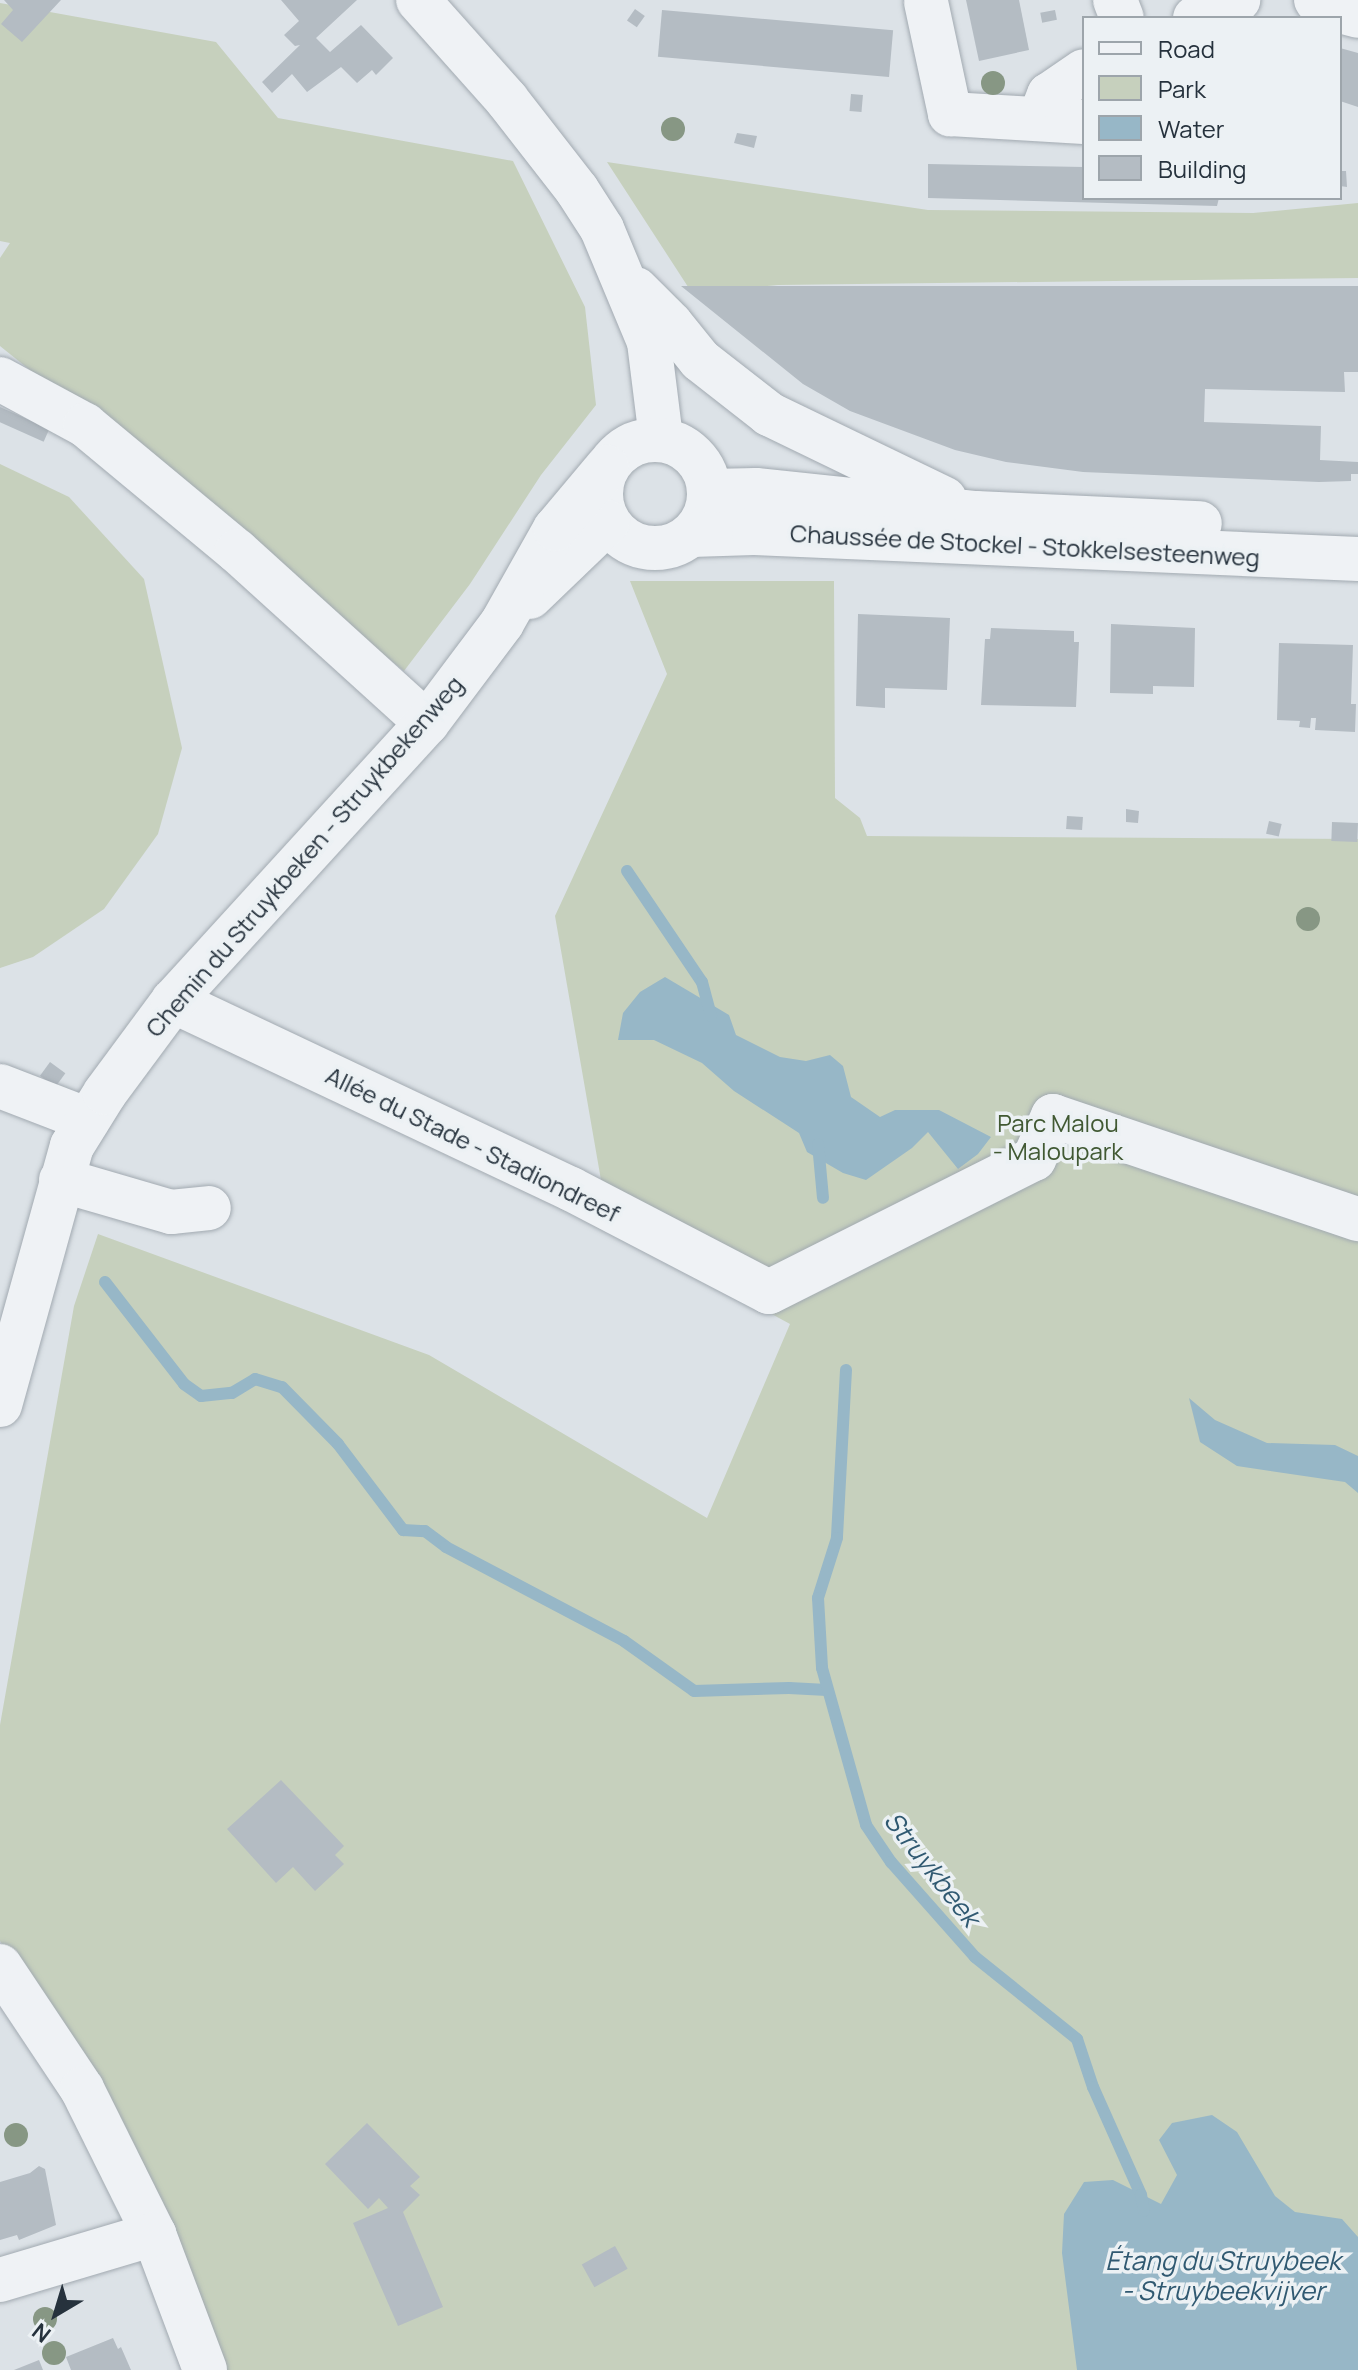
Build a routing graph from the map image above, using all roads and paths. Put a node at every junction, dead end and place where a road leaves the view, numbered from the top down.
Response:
1 (418, 0) edge
2 (1316, 0) edge
3 (919, 1) edge
4 (1358, 16) edge
5 (1082, 72) edge
6 (1040, 118) junction
7 (1082, 122) edge
8 (623, 276) junction
9 (671, 324) junction
10 (0, 379) edge
11 (646, 449) junction
12 (710, 491) junction
13 (976, 513) junction
14 (608, 522) junction
15 (1358, 530) edge
16 (691, 535) junction
17 (1358, 559) edge
18 (502, 623) junction
19 (427, 723) junction
20 (173, 1001) junction
21 (0, 1086) edge
22 (88, 1120) junction
23 (61, 1180) junction
24 (209, 1208) dead end
25 (1358, 1219) edge
26 (0, 1405) edge
27 (0, 1966) edge
28 (154, 2234) junction
29 (0, 2280) edge
30 (205, 2370) edge

1 - 8 street, Chaussée de Stockel - Stokkelsesteenweg
2 - 4 street
3 - 6 street
5 - 6 street
6 - 7 street
8 - 9 street, Chaussée de Stockel - Stokkelsesteenweg
8 - 11 street, Chaussée de Stockel - Stokkelsesteenweg
9 - 11 street, Chaussée de Stockel - Stokkelsesteenweg
9 - 13 street, Chaussée de Stockel - Stokkelsesteenweg
10 - 19 street
11 - 12 street
11 - 14 street, Chaussée de Stockel - Stokkelsesteenweg
11 - 18 street, Chemin du Struykbeken - Struykbekenweg
12 - 13 street, Chaussée de Stockel - Stokkelsesteenweg
12 - 16 street
13 - 15 street, Chaussée de Stockel - Stokkelsesteenweg
14 - 16 street, Chaussée de Stockel - Stokkelsesteenweg
14 - 18 street, Chemin du Struykbeken - Struykbekenweg
16 - 17 street, Chaussée de Stockel - Stokkelsesteenweg
18 - 19 street, Chemin du Struykbeken - Struykbekenweg
19 - 20 street, Chemin du Struykbeken - Struykbekenweg
20 - 22 street, Chemin du Struykbeken - Struykbekenweg
20 - 25 street, Allée du Stade - Stadiondreef
21 - 22 street
22 - 23 street, Chemin du Struykbeken - Struykbekenweg
23 - 24 street
23 - 26 street, Chemin du Struykbeken - Struykbekenweg
27 - 28 street
28 - 29 street
28 - 30 street

